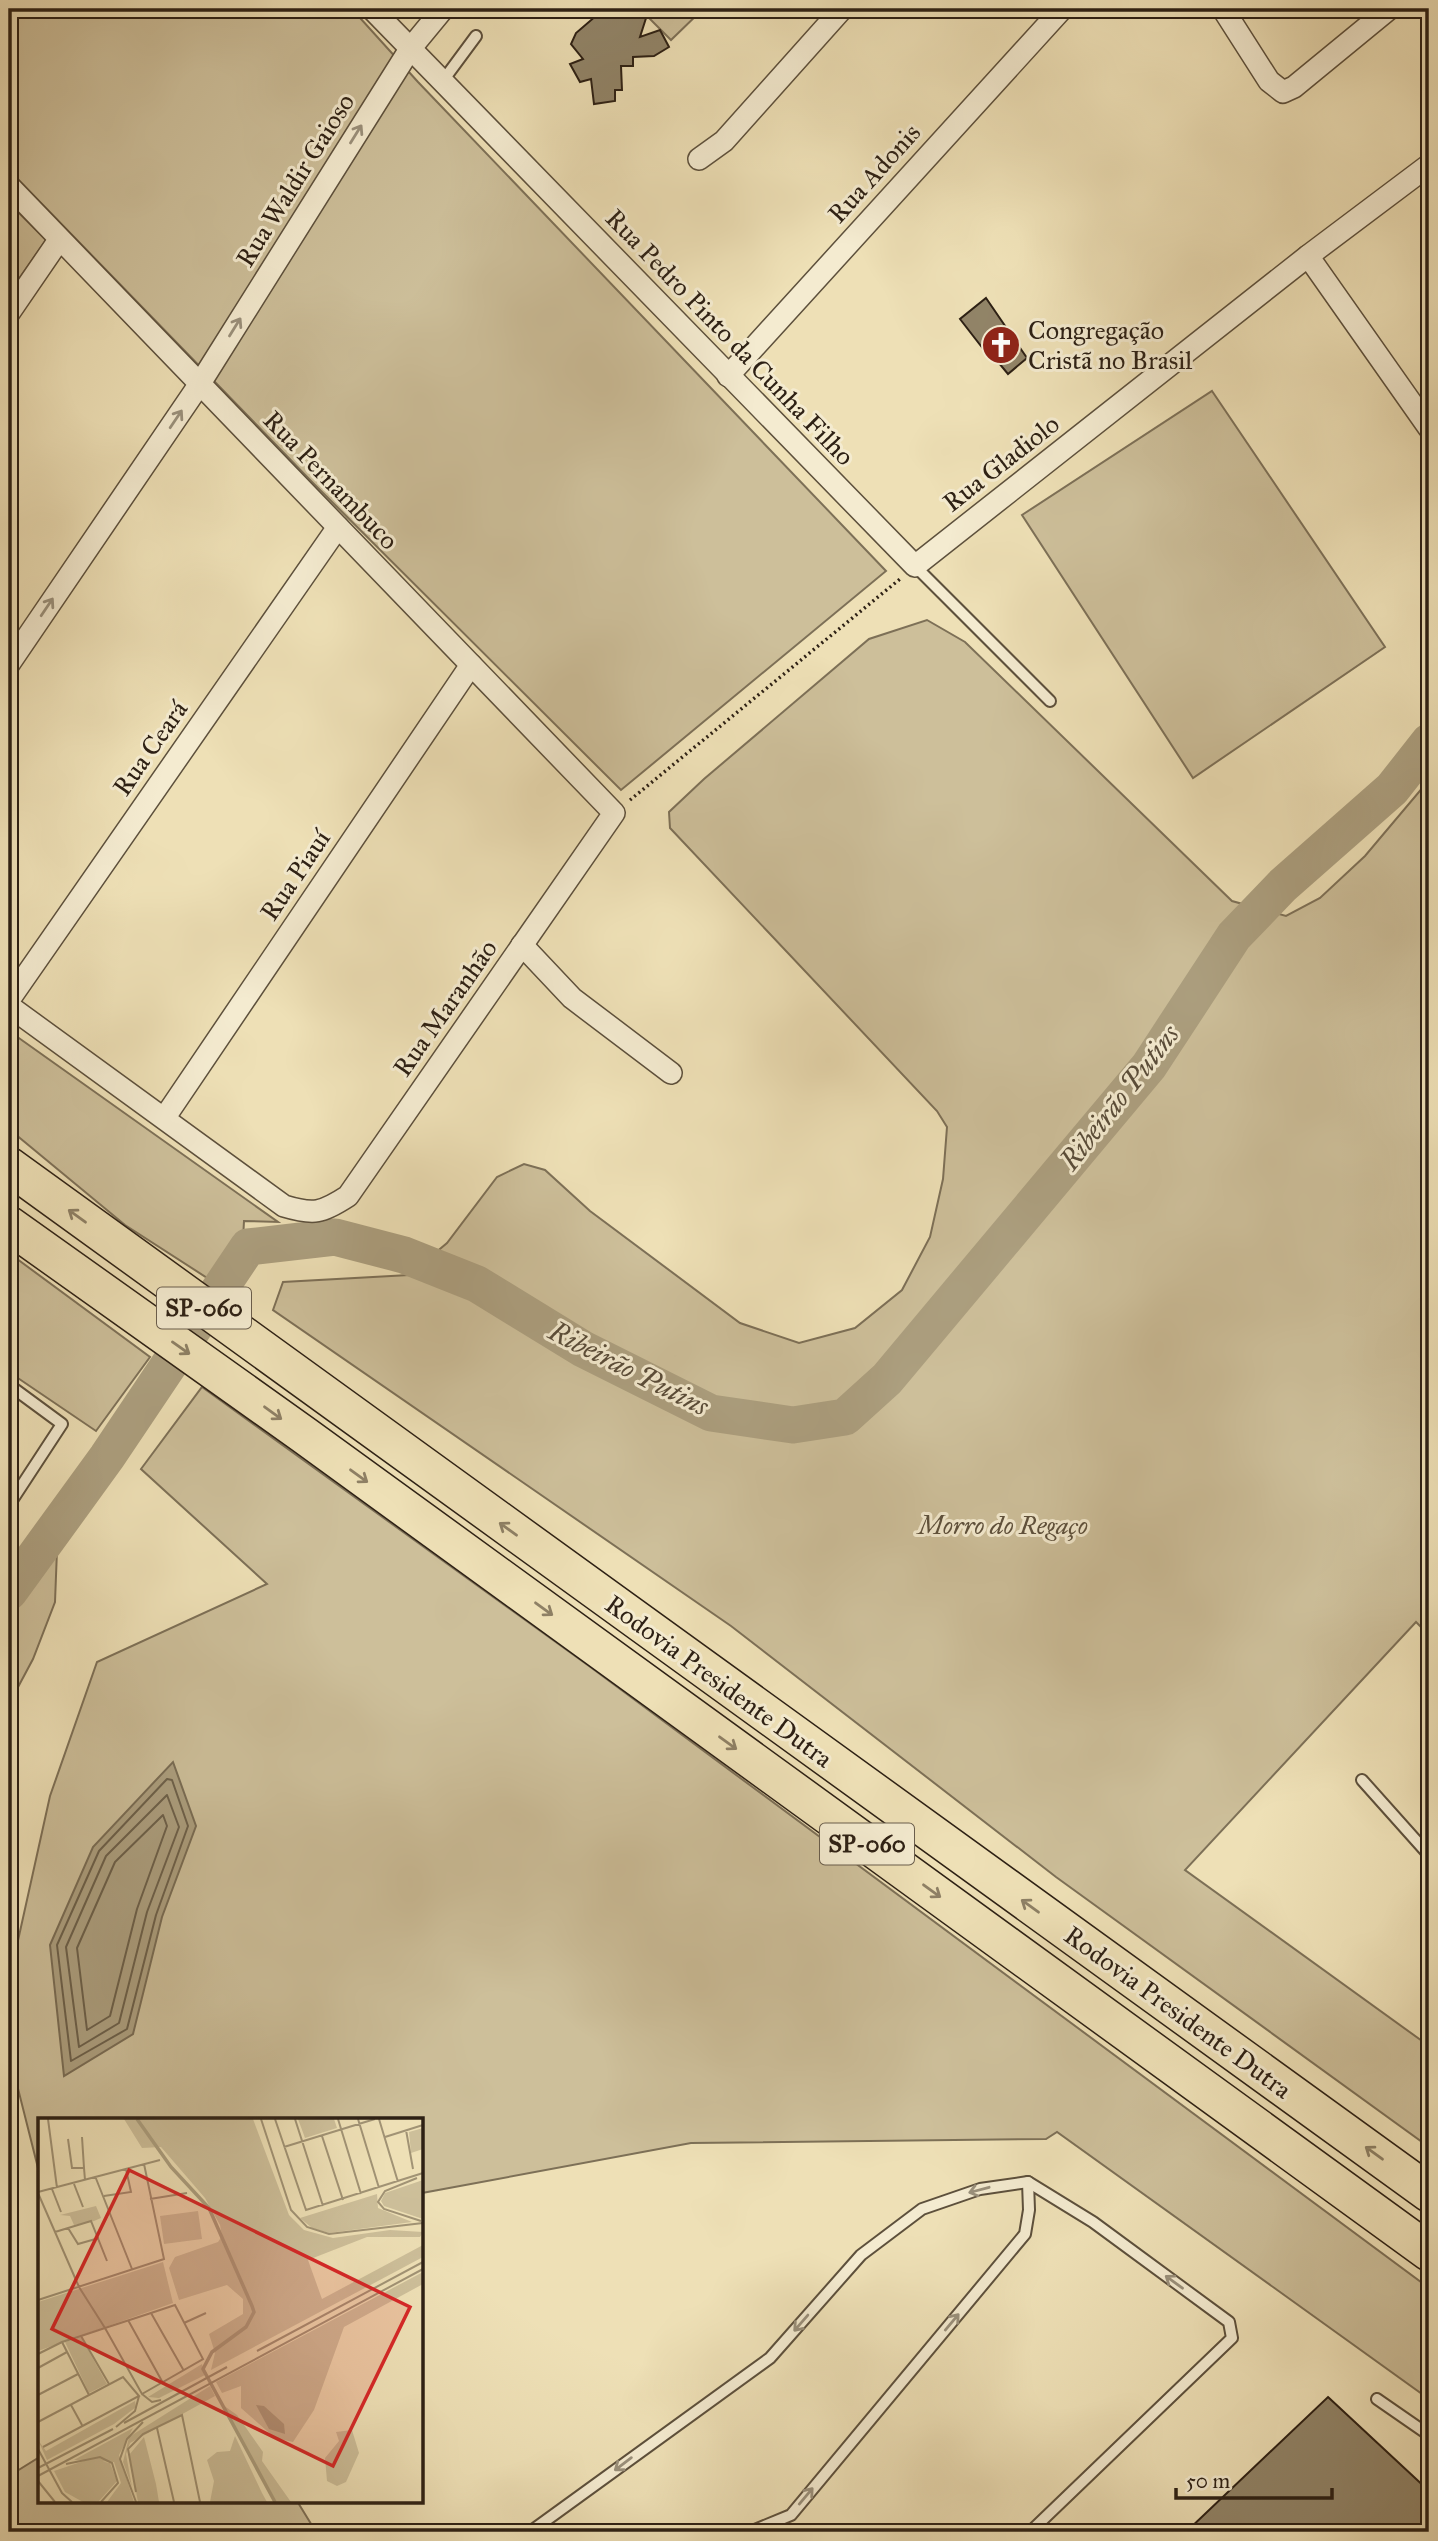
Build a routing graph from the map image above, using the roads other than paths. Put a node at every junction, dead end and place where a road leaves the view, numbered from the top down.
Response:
1 (372, 9) edge
2 (443, 9) edge
3 (1062, 9) edge
4 (1223, 9) edge
5 (1389, 9) edge
6 (833, 12) edge
7 (475, 36) dead end
8 (410, 49) junction
9 (442, 82) junction
10 (699, 159) dead end
11 (1429, 165) edge
12 (9, 186) edge
13 (58, 240) junction
14 (1308, 256) junction
15 (9, 313) edge
16 (728, 376) junction
17 (199, 385) junction
18 (1429, 428) edge
19 (338, 527) junction
20 (915, 566) junction
21 (9, 664) edge
22 (471, 665) junction
23 (1050, 701) dead end
24 (614, 813) joint
25 (522, 945) junction
26 (9, 1000) edge
27 (9, 1006) edge
28 (671, 1073) dead end
29 (165, 1117) junction
30 (9, 1166) edge
31 (9, 1225) edge
32 (9, 1385) edge
33 (9, 1506) edge
34 (1362, 1780) dead end
35 (1429, 1855) edge
36 (1028, 2182) junction
37 (1429, 2193) edge
38 (1429, 2252) edge
39 (1377, 2399) dead end
40 (1429, 2435) edge
41 (530, 2532) edge
42 (750, 2532) edge
43 (1030, 2532) edge

1 - 8 street, Rua Pedro Pinto da Cunha Filho
2 - 8 street, Rua Waldir Gaioso
3 - 16 street, Rua Adonis
4 - 5 street
6 - 10 street
7 - 9 lane
8 - 9 street, Rua Pedro Pinto da Cunha Filho
17 -> 8 street, Rua Waldir Gaioso
9 - 16 street, Rua Pedro Pinto da Cunha Filho
11 - 14 street, Rua Gladiolo
12 - 13 street, Rua Pernambuco
13 - 15 street
13 - 17 street, Rua Pernambuco
14 - 18 street
14 - 20 street, Rua Gladiolo
16 - 20 street, Rua Pedro Pinto da Cunha Filho
17 - 19 street, Rua Pernambuco
21 -> 17 street, Rua Waldir Gaioso
19 - 22 street, Rua Pernambuco
19 - 26 street, Rua Ceará
20 - 23 lane, Rua Pedro Pinto da Cunha Filho
22 - 24 street, Rua Pernambuco
22 - 29 street, Rua Piauí
24 - 25 street, Rua Maranhão
25 - 28 street
25 - 29 street, Rua Maranhão
27 - 29 street
37 -> 30 highway, Rodovia Presidente Dutra / SP-060
31 -> 38 highway, Rodovia Presidente Dutra / SP-060
32 - 33 lane
34 - 35 lane
36 -> 41 lane
42 -> 36 lane
43 -> 36 lane
39 - 40 lane

